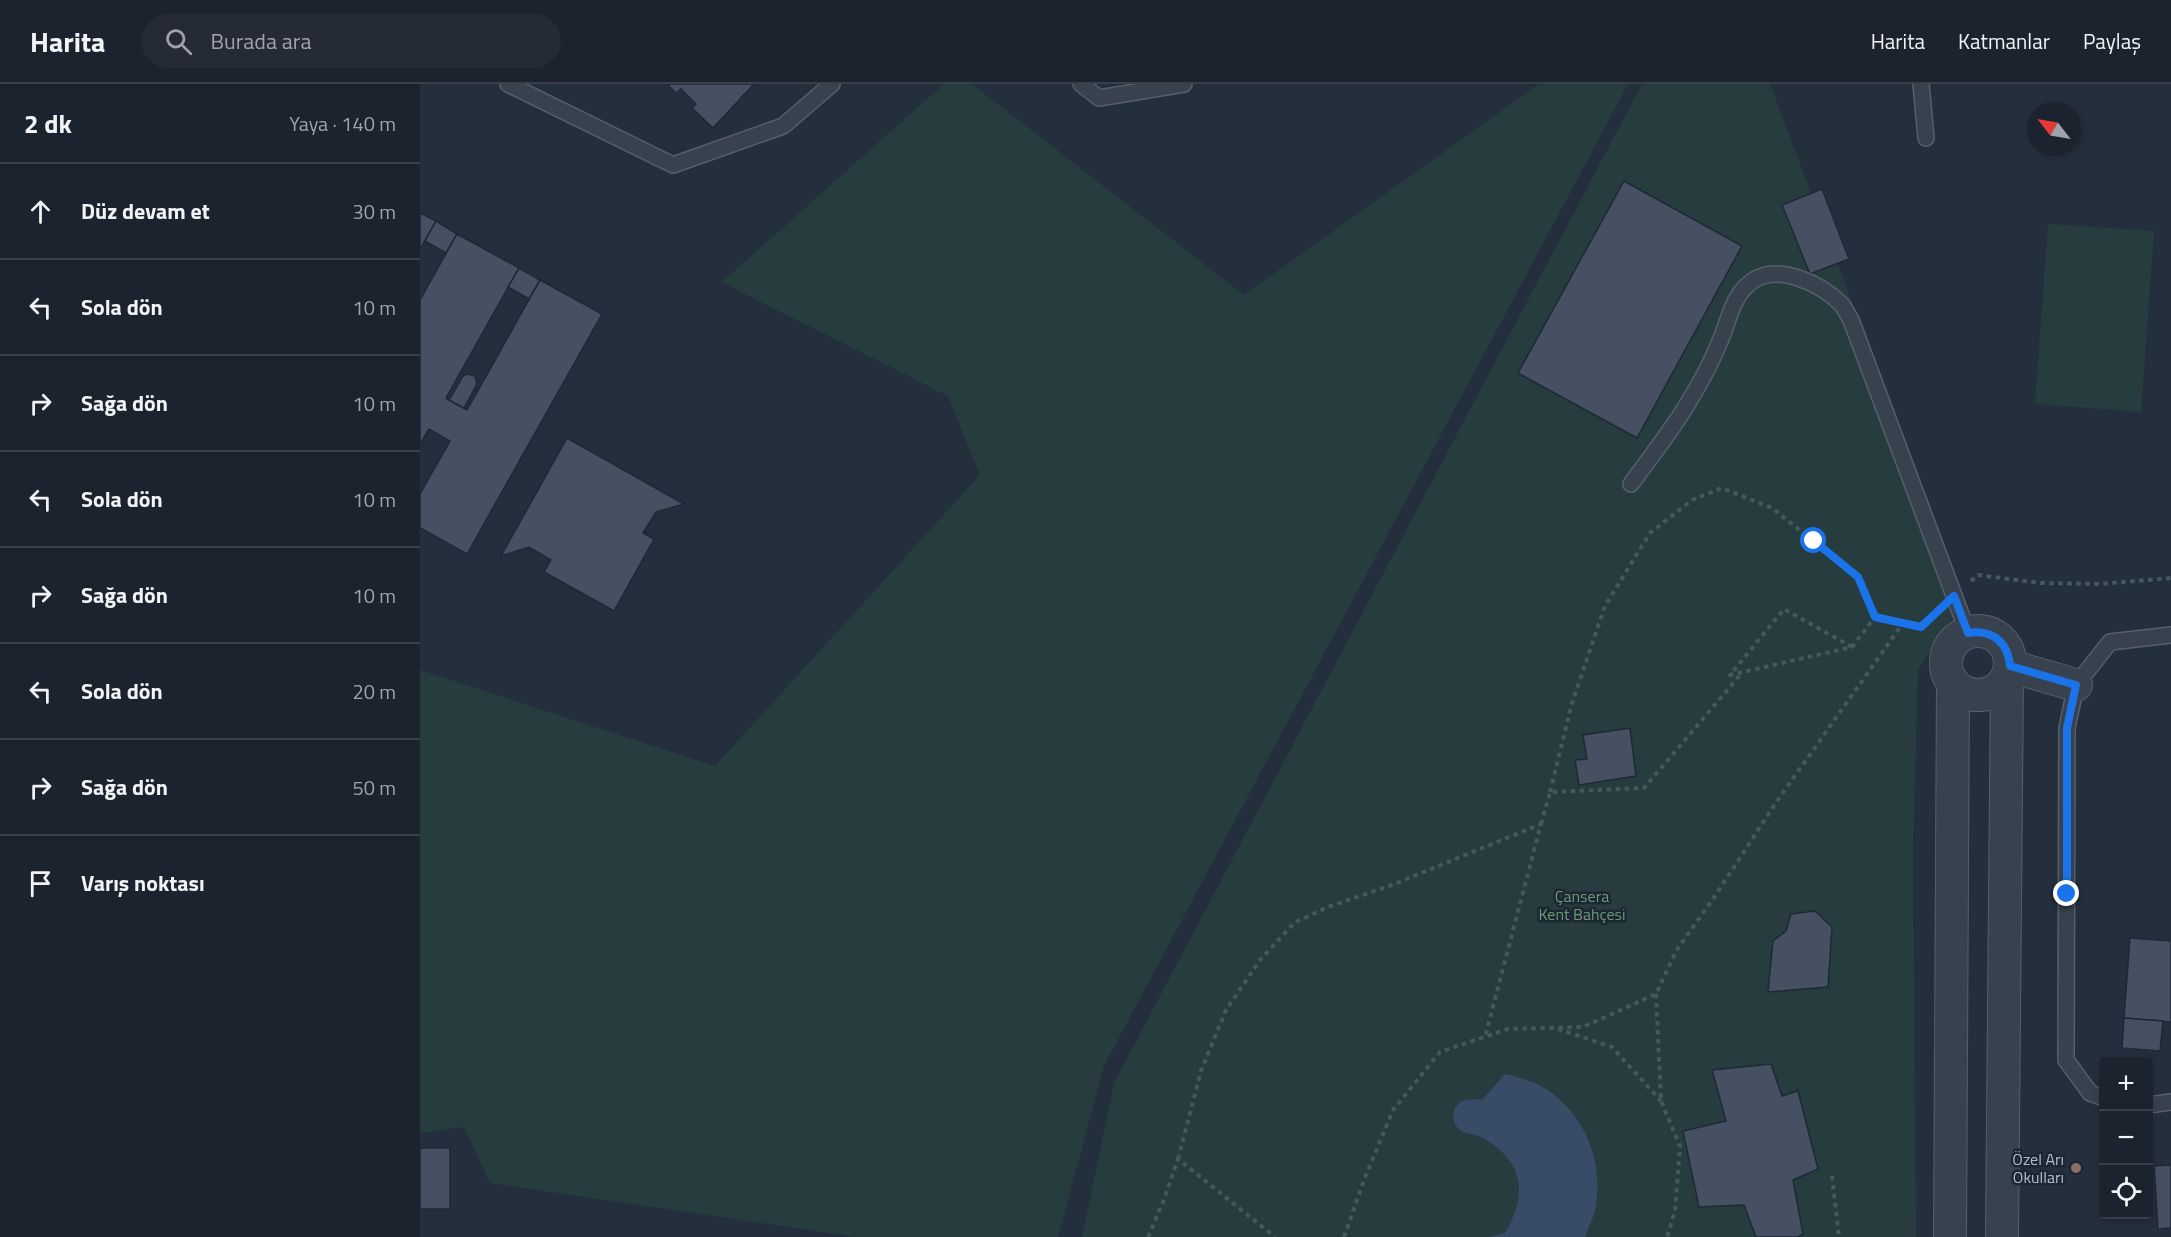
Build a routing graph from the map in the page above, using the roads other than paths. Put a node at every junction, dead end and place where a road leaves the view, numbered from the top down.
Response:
1 (508, 84) edge
2 (832, 84) edge
3 (1081, 84) edge
4 (1184, 84) edge
5 (1921, 84) edge
6 (1926, 138) dead end
7 (1631, 484) dead end
8 (1968, 633) junction
9 (2171, 635) edge
10 (2009, 672) junction
11 (1953, 683) junction
12 (2076, 685) junction
13 (2099, 1096) edge
14 (2171, 1102) edge
15 (2153, 1104) edge
16 (1950, 1237) edge
17 (2002, 1237) edge

1 - 2 lane
3 - 4 lane
5 - 6 lane
7 - 8 lane
8 - 10 street
8 - 11 street
9 - 12 lane
10 - 11 street
10 - 12 street
10 - 17 street
11 - 16 street
12 - 13 lane
14 - 15 lane

